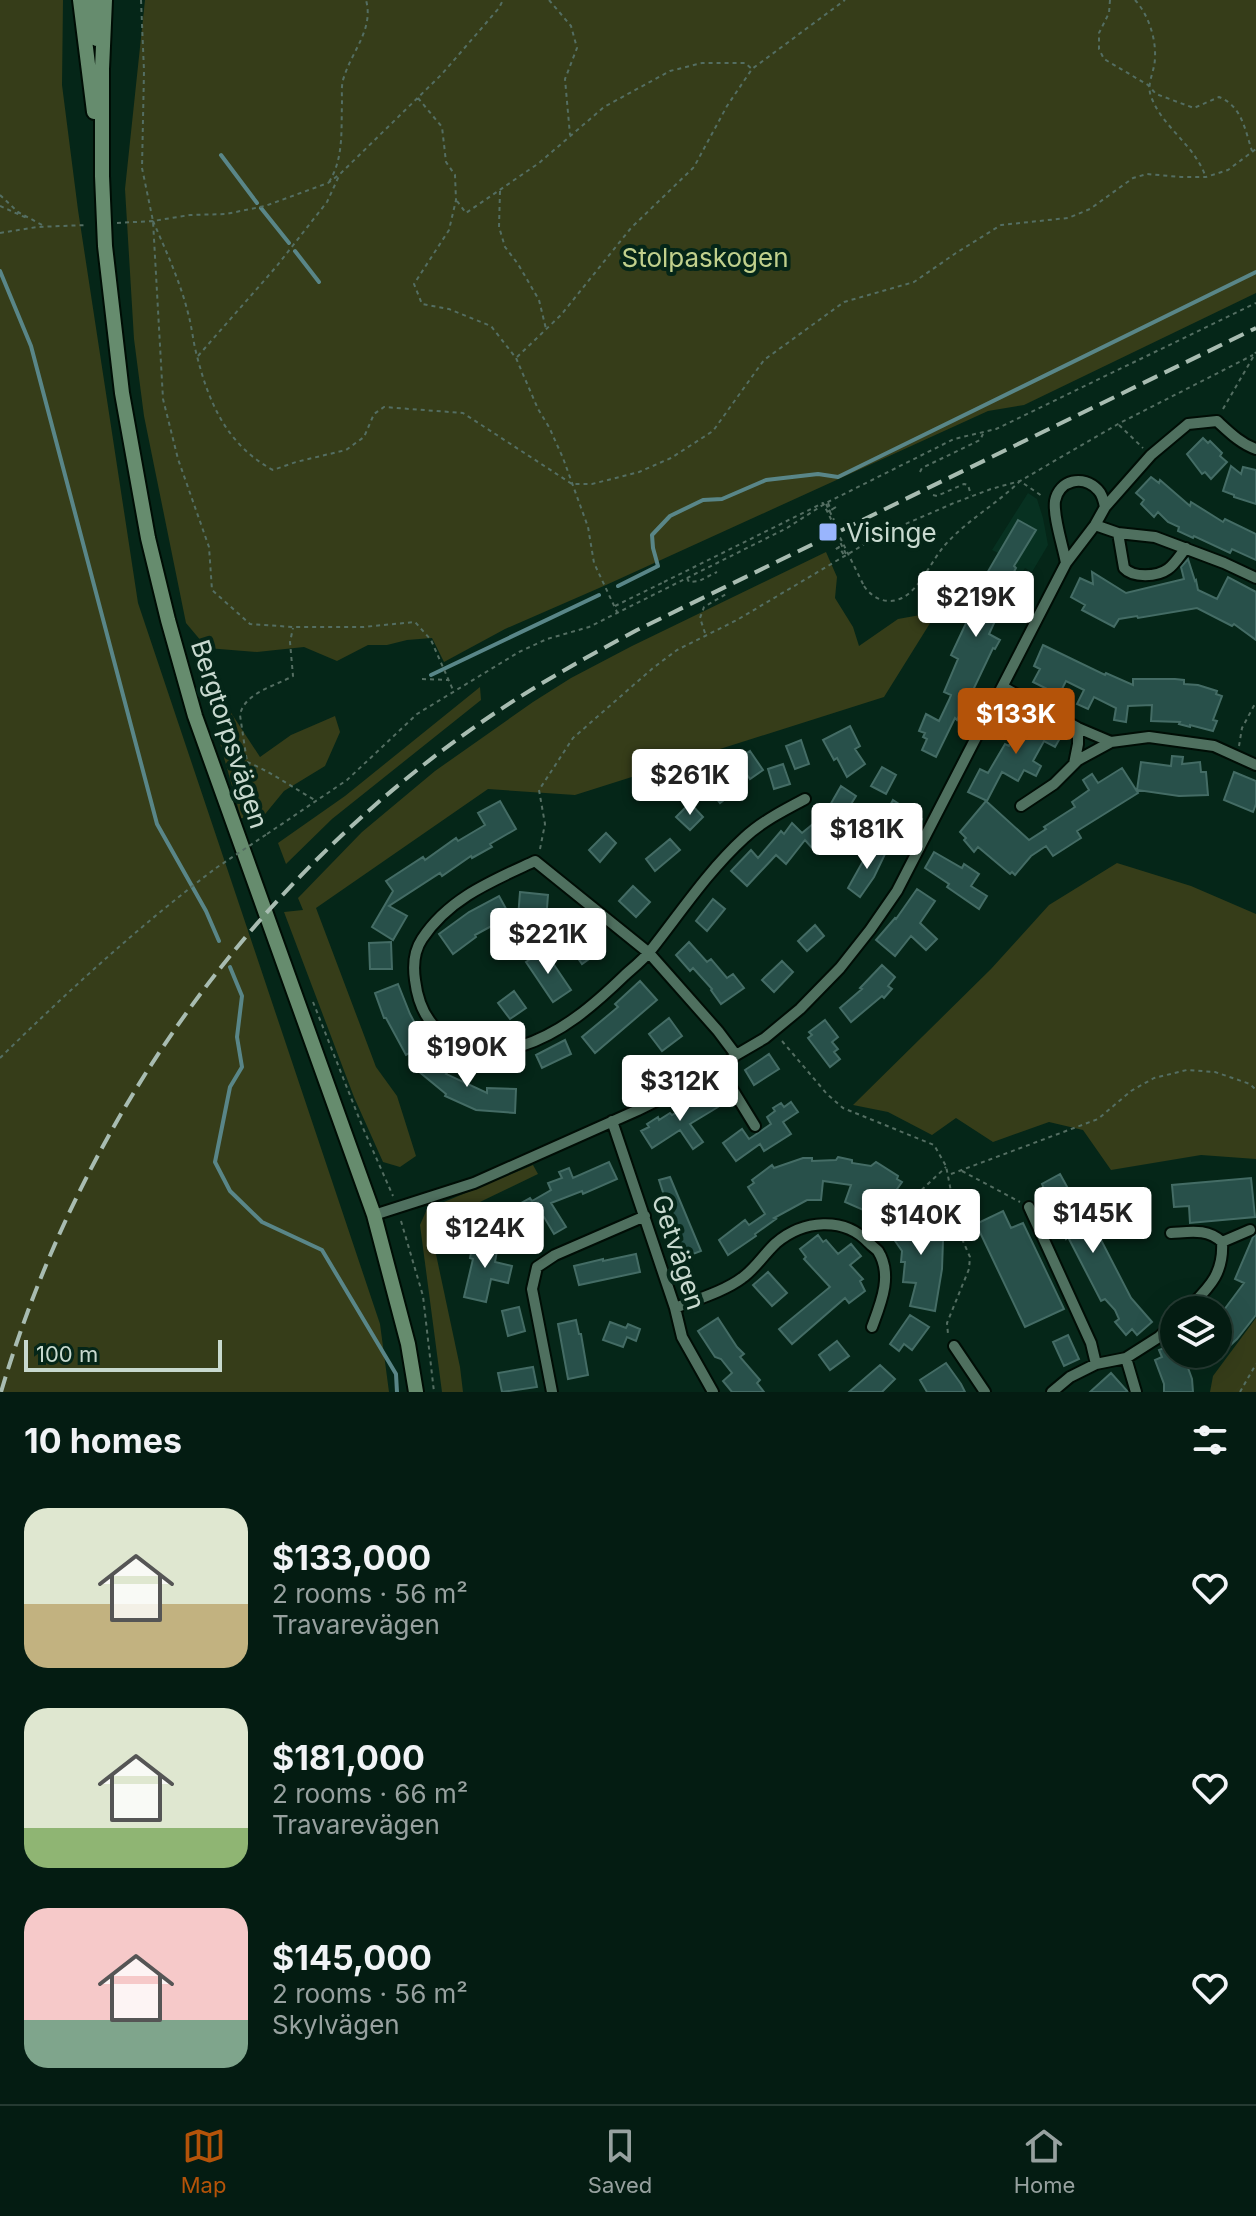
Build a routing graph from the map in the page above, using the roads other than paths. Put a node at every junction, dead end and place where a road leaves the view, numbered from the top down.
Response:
1 (80, 0) edge
2 (91, 0) edge
3 (105, 0) edge
4 (102, 69) junction
5 (102, 176) junction
6 (1256, 449) edge
7 (1105, 507) junction
8 (1095, 525) junction
9 (1118, 533) junction
10 (1186, 548) junction
11 (1066, 563) junction
12 (1256, 578) edge
13 (1003, 687) junction
14 (1078, 728) junction
15 (1111, 742) junction
16 (1074, 764) junction
17 (1256, 765) edge
18 (805, 799) dead end
19 (1021, 806) dead end
20 (649, 953) junction
21 (736, 1055) junction
22 (720, 1069) junction
23 (612, 1121) junction
24 (755, 1126) dead end
25 (1029, 1207) road end
26 (374, 1215) junction
27 (645, 1216) junction
28 (1250, 1230) dead end
29 (1171, 1233) dead end
30 (1222, 1242) junction
31 (1200, 1296) edge
32 (675, 1308) junction
33 (872, 1327) dead end
34 (1160, 1336) edge
35 (954, 1346) road end
36 (1126, 1358) junction
37 (1096, 1364) junction
38 (416, 1392) edge
39 (552, 1392) edge
40 (713, 1392) edge
41 (985, 1392) edge
42 (1052, 1392) edge
43 (1136, 1392) edge

1 - 5 main road
2 - 4 main road, Bergtorpsvägen
3 - 4 main road, Bergtorpsvägen
4 - 5 main road, Bergtorpsvägen
5 - 26 main road, Bergtorpsvägen
6 - 7 street
7 - 8 street
7 - 11 street
8 - 9 street
8 - 11 street
9 - 10 street
9 - 10 street
10 - 12 street
11 - 13 street
13 - 14 street
13 - 21 street
14 - 15 street
14 - 16 street
15 - 16 street
15 - 17 street
16 - 19 street
18 - 20 street
20 - 20 street
20 - 21 street
21 - 22 street
22 - 23 street
22 - 24 street
23 - 26 street
23 - 27 street, Getvägen
25 - 37 street
26 - 38 main road, Bergtorpsvägen
27 - 32 street, Getvägen
27 - 39 street
28 - 30 street
29 - 30 street
30 - 31 street
32 - 33 street
32 - 40 street, Getvägen
34 - 36 street
35 - 41 street
36 - 37 street
36 - 43 street
37 - 42 street

